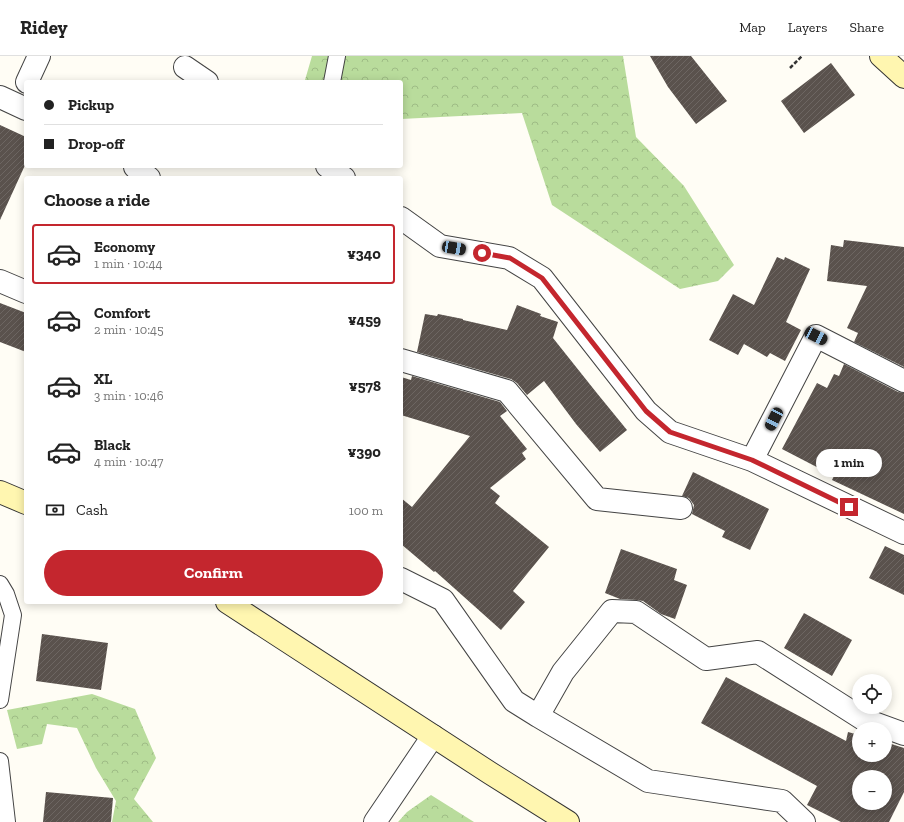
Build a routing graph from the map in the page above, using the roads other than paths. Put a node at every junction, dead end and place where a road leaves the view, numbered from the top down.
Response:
1 (39, 56) edge
2 (336, 56) edge
3 (881, 56) edge
4 (186, 66) dead end
5 (904, 77) edge
6 (27, 80) edge
7 (204, 80) edge
8 (332, 80) edge
9 (24, 86) edge
10 (14, 104) edge
11 (330, 168) edge
12 (341, 176) edge
13 (403, 219) edge
14 (0, 281) edge
15 (24, 291) edge
16 (403, 361) edge
17 (904, 381) edge
18 (752, 460) junction
19 (0, 492) edge
20 (24, 502) edge
21 (681, 508) dead end
22 (904, 534) edge
23 (403, 580) edge
24 (0, 584) edge
25 (230, 604) edge
26 (0, 700) edge
27 (538, 716) junction
28 (904, 734) edge
29 (433, 736) junction
30 (0, 760) edge
31 (7, 822) edge
32 (375, 822) edge
33 (568, 822) edge
34 (804, 822) edge

1 - 6 street
2 - 8 lane
3 - 5 street
4 - 7 street
9 - 10 street
11 - 12 street
13 - 18 street
14 - 15 street
16 - 21 street
17 - 18 street
18 - 22 street
19 - 20 street
23 - 27 street
24 - 26 lane
25 - 29 street
27 - 28 street
27 - 34 street
29 - 32 street
29 - 33 street
30 - 31 lane

